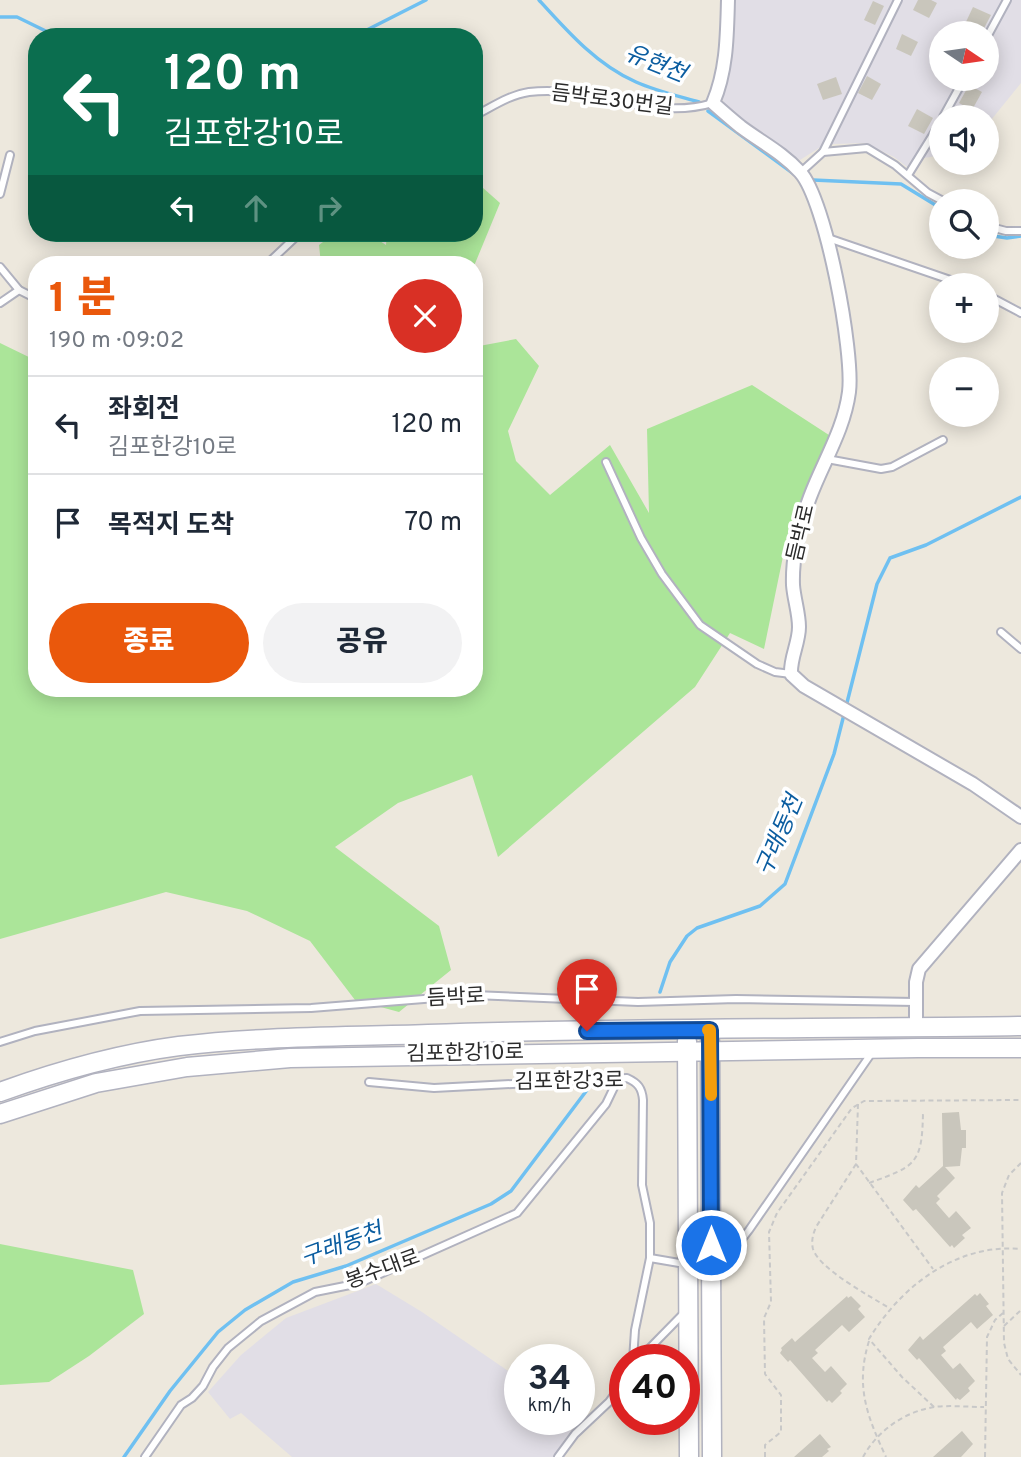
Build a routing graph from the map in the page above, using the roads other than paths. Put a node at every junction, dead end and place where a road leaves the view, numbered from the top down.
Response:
1 (728, 0) edge
2 (898, 0) edge
3 (1007, 0) edge
4 (996, 21) edge
5 (713, 103) junction
6 (483, 111) edge
7 (929, 140) edge
8 (823, 152) junction
9 (10, 155) dead end
10 (800, 172) junction
11 (908, 175) junction
12 (929, 193) edge
13 (0, 194) edge
14 (999, 229) edge
15 (1021, 231) edge
16 (827, 237) junction
17 (290, 242) edge
18 (276, 256) edge
19 (0, 267) edge
20 (930, 273) edge
21 (19, 290) junction
22 (28, 294) edge
23 (999, 301) edge
24 (0, 303) edge
25 (1021, 313) edge
26 (943, 440) dead end
27 (827, 459) junction
28 (606, 462) dead end
29 (1001, 632) dead end
30 (1021, 649) edge
31 (791, 674) junction
32 (1021, 817) edge
33 (1021, 850) edge
34 (916, 1002) junction
35 (1021, 1026) edge
36 (916, 1027) junction
37 (687, 1030) junction
38 (710, 1030) junction
39 (0, 1042) edge
40 (1021, 1048) edge
41 (874, 1049) junction
42 (687, 1052) junction
43 (711, 1052) junction
44 (618, 1079) junction
45 (369, 1082) dead end
46 (0, 1092) edge
47 (0, 1114) edge
48 (650, 1258) junction
49 (687, 1264) junction
50 (711, 1272) junction
51 (687, 1309) junction
52 (635, 1344) edge
53 (651, 1344) edge
54 (609, 1402) edge
55 (145, 1457) edge
56 (558, 1457) edge
57 (690, 1457) edge
58 (712, 1457) edge

1 - 5 street
2 - 8 lane
3 - 4 lane
5 - 6 lane, 듬박로30번길
5 - 10 street, 듬박로
7 - 11 lane
8 - 10 lane
8 - 11 lane
9 - 13 lane
10 - 16 street, 듬박로
11 - 12 lane
14 - 15 lane
16 - 20 lane
16 - 27 street, 듬박로
17 - 18 lane
19 - 21 lane
21 - 22 lane
21 - 24 lane
23 - 25 lane
26 - 27 lane
27 - 31 street, 듬박로
28 - 31 lane
29 - 30 lane
31 - 32 street
33 - 34 street
34 - 36 street
34 - 39 lane, 듬박로
35 - 36 street, 김포한강10로
36 - 38 street, 김포한강10로
37 - 38 street, 김포한강10로
37 - 42 street
37 - 46 street, 김포한강10로
38 - 43 street
40 - 41 street, 김포한강10로
41 - 43 street, 김포한강10로
41 - 50 lane
42 - 43 street, 김포한강10로
42 - 47 street, 김포한강10로
42 - 49 street
43 - 50 street
44 - 45 lane, 김포한강3로
44 - 48 lane, 김포한강3로
44 - 55 lane, 봉수대로
48 - 49 lane
48 - 52 lane
49 - 51 street
50 - 58 street
51 - 53 lane
51 - 57 street
54 - 56 lane

